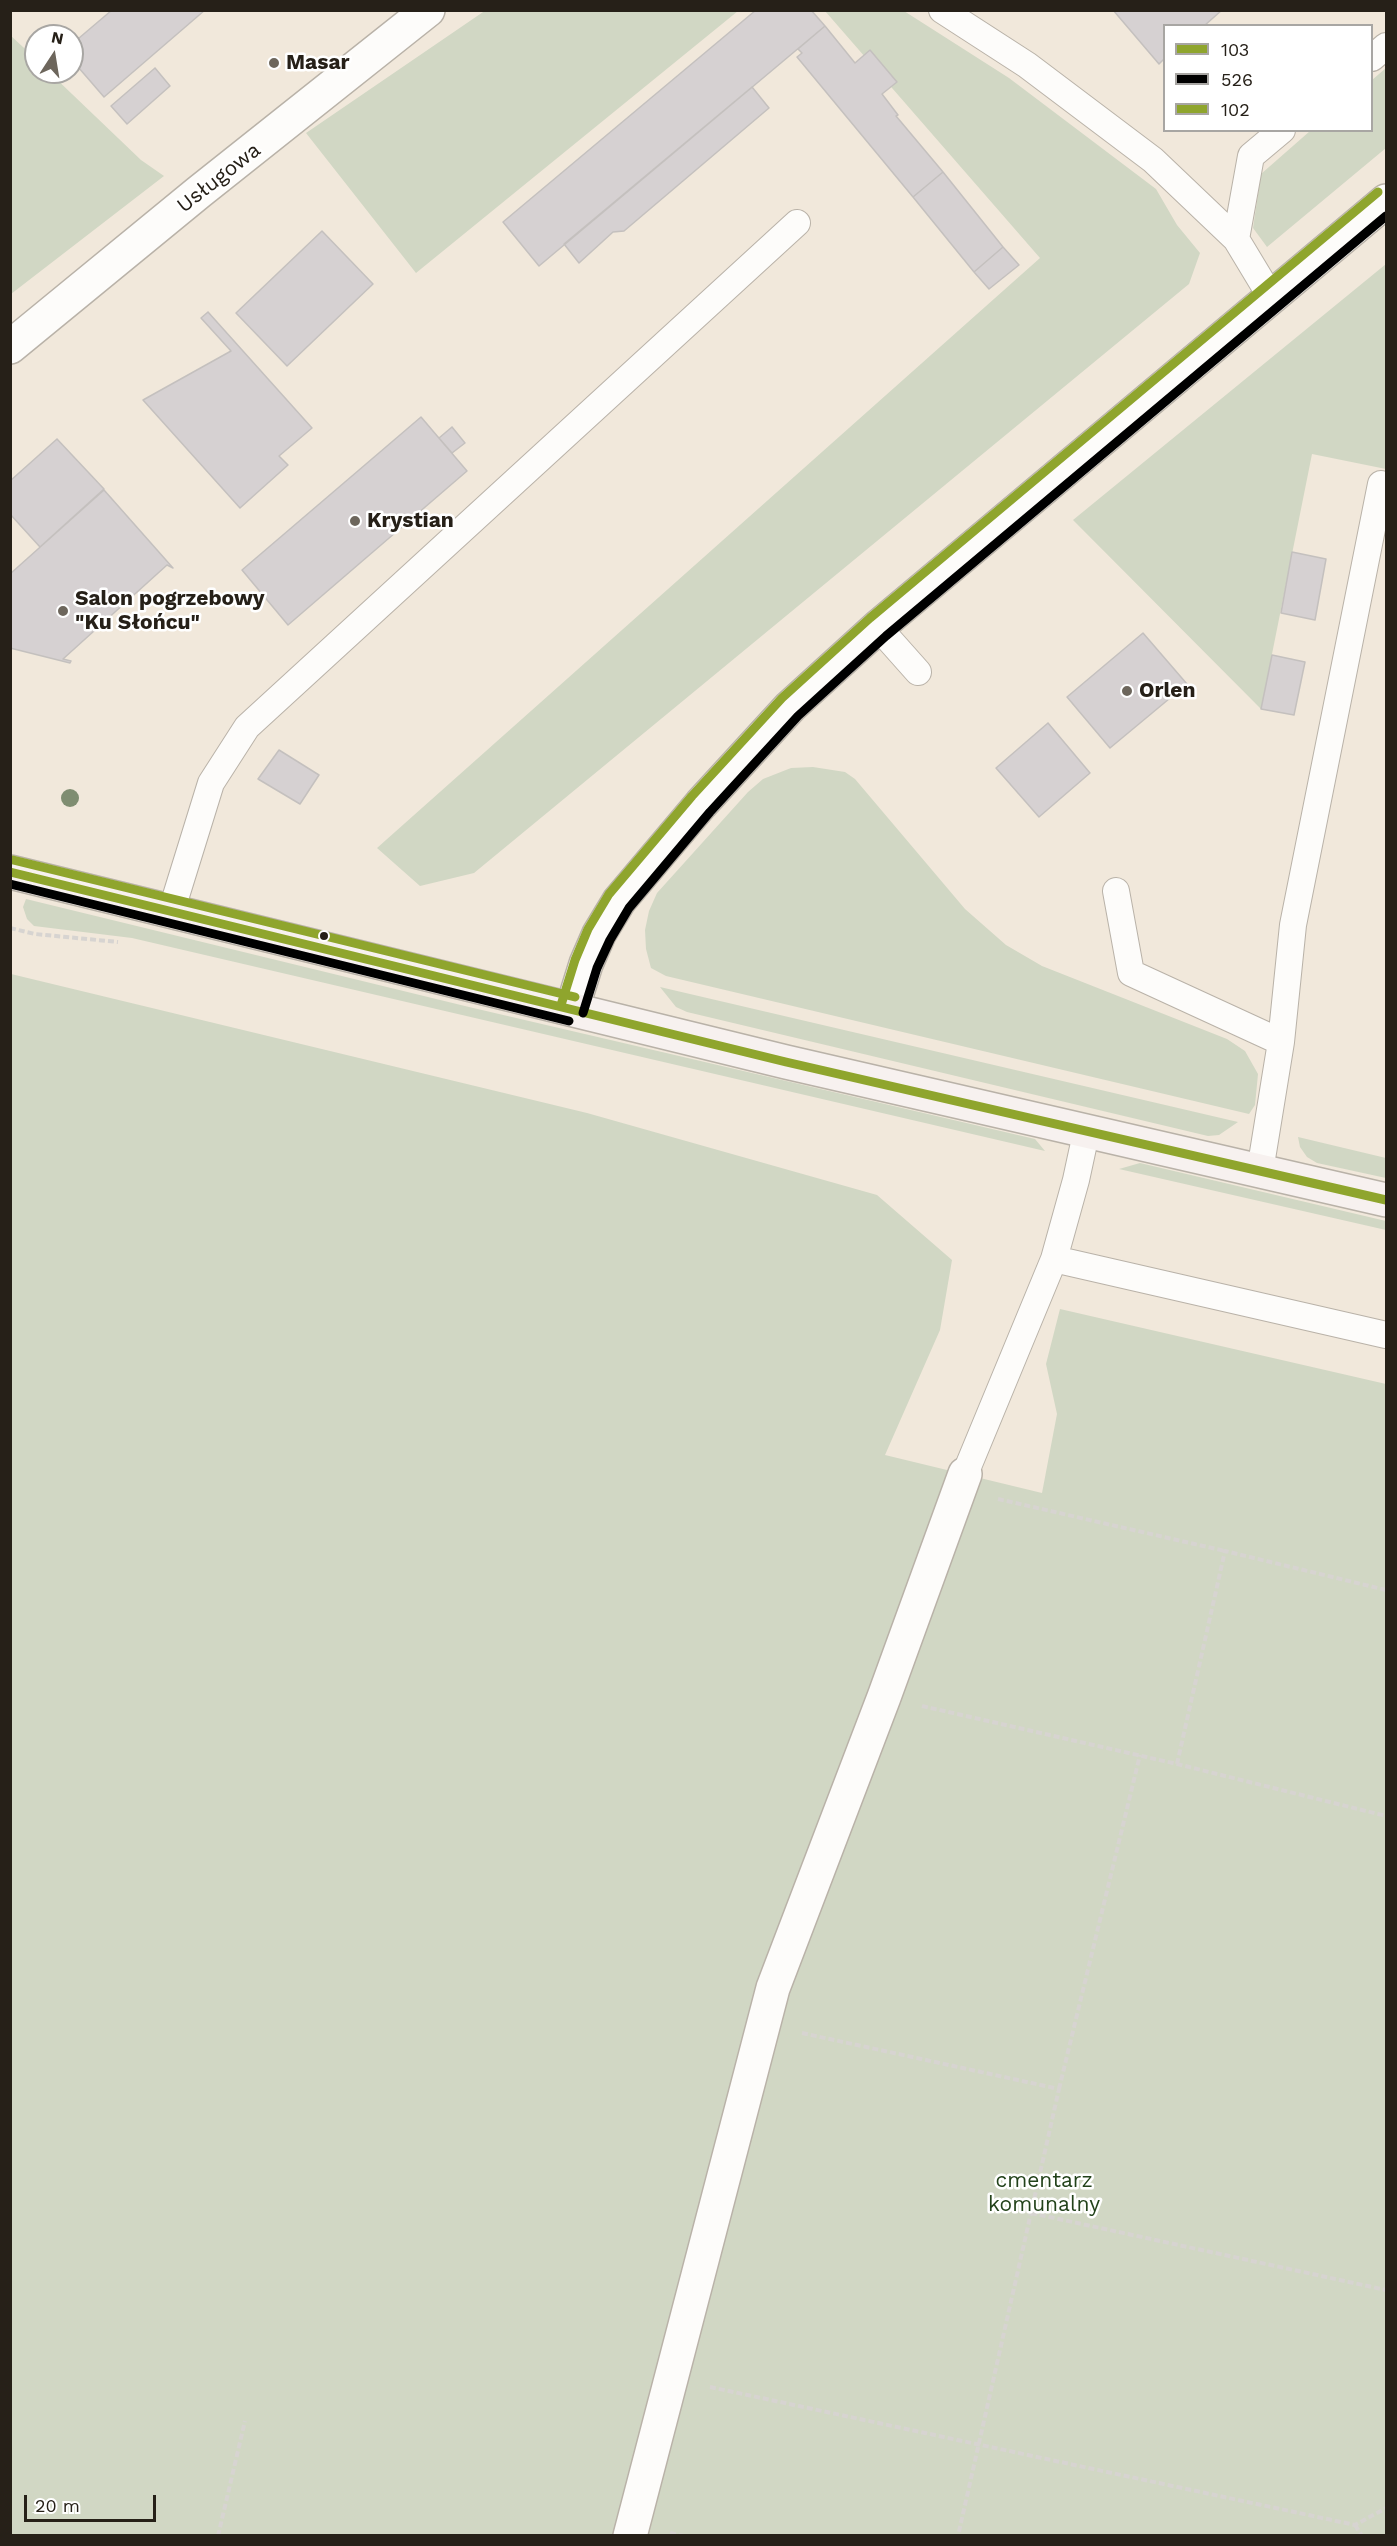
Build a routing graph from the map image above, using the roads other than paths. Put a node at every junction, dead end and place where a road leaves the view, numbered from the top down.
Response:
1 (429, 10) edge
2 (942, 10) edge
3 (1386, 46) edge
4 (1373, 56) edge
5 (1280, 132) edge
6 (1386, 201) edge
7 (797, 223) dead end
8 (1236, 239) junction
9 (1270, 297) junction
10 (10, 347) edge
11 (1380, 484) dead end
12 (878, 627) junction
13 (918, 672) dead end
14 (10, 872) edge
15 (1116, 891) dead end
16 (171, 912) junction
17 (572, 1009) junction
18 (1281, 1041) junction
19 (1087, 1129) junction
20 (1260, 1171) junction
21 (1386, 1200) edge
22 (1054, 1259) junction
23 (1386, 1335) edge
24 (962, 1482) joint
25 (630, 2535) edge

1 - 10 street, Usługowa
2 - 8 lane
3 - 4 lane
5 - 8 lane
6 - 9 street
7 - 16 lane
8 - 9 lane
9 - 12 street
11 - 18 lane
12 - 13 lane
12 - 17 street
14 - 16 main road
15 - 18 lane
16 - 17 main road
17 - 19 main road
18 - 20 lane
19 - 20 main road
19 - 22 lane
20 - 21 main road
22 - 23 lane
22 - 24 lane
24 - 25 street

